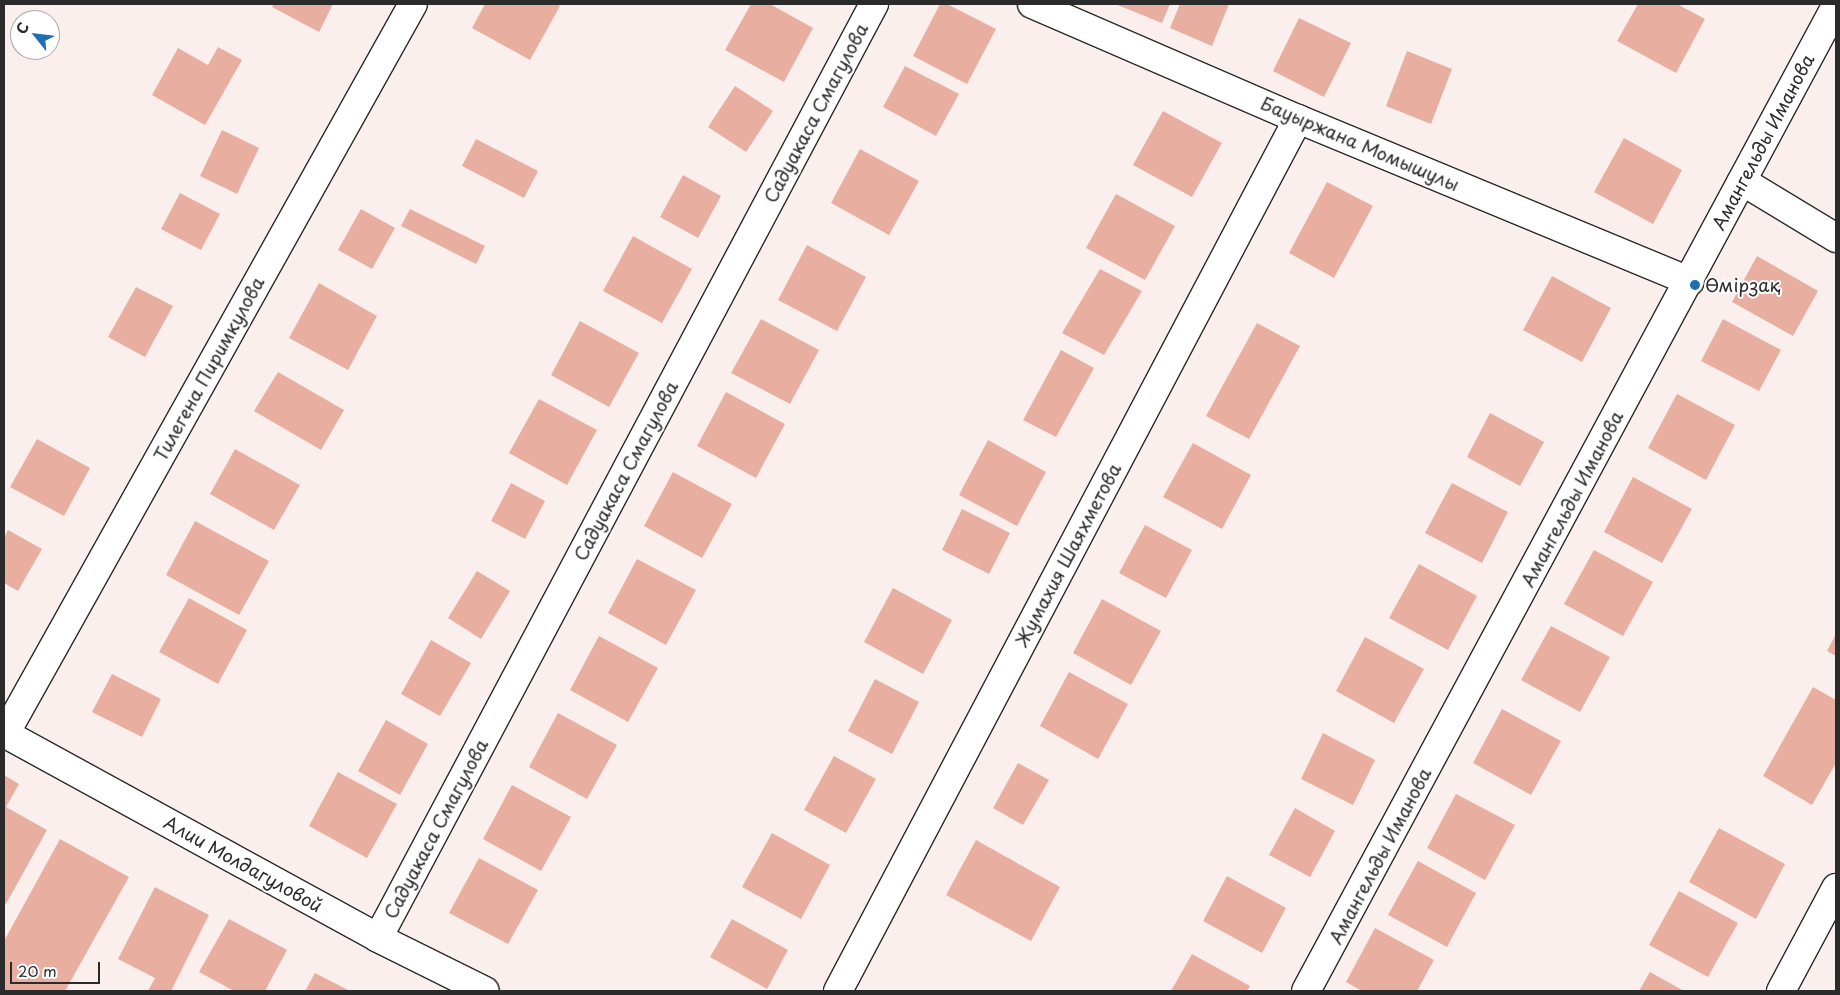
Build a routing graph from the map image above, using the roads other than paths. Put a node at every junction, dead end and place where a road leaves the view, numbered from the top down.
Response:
1 (413, 4) edge
2 (874, 4) edge
3 (1032, 4) edge
4 (1836, 6) edge
5 (1298, 119) junction
6 (1742, 181) junction
7 (1836, 238) edge
8 (1690, 281) junction
9 (5, 734) edge
10 (1836, 888) edge
11 (378, 938) junction
12 (485, 991) edge
13 (838, 991) edge
14 (1306, 991) edge
15 (1781, 991) edge

1 - 9 street, Тилегена Пиримкулова
2 - 11 street, Садуакаса Смагулова
3 - 5 street, Бауыржана Момышулы
4 - 6 street, Амангельды Иманова
5 - 8 street, Бауыржана Момышулы
5 - 13 street, Жумахия Шаяхметова
6 - 7 street
6 - 8 street, Амангельды Иманова
8 - 14 street, Амангельды Иманова
9 - 11 street, Алии Молдагуловой
10 - 15 street
11 - 12 street, Алии Молдагуловой

